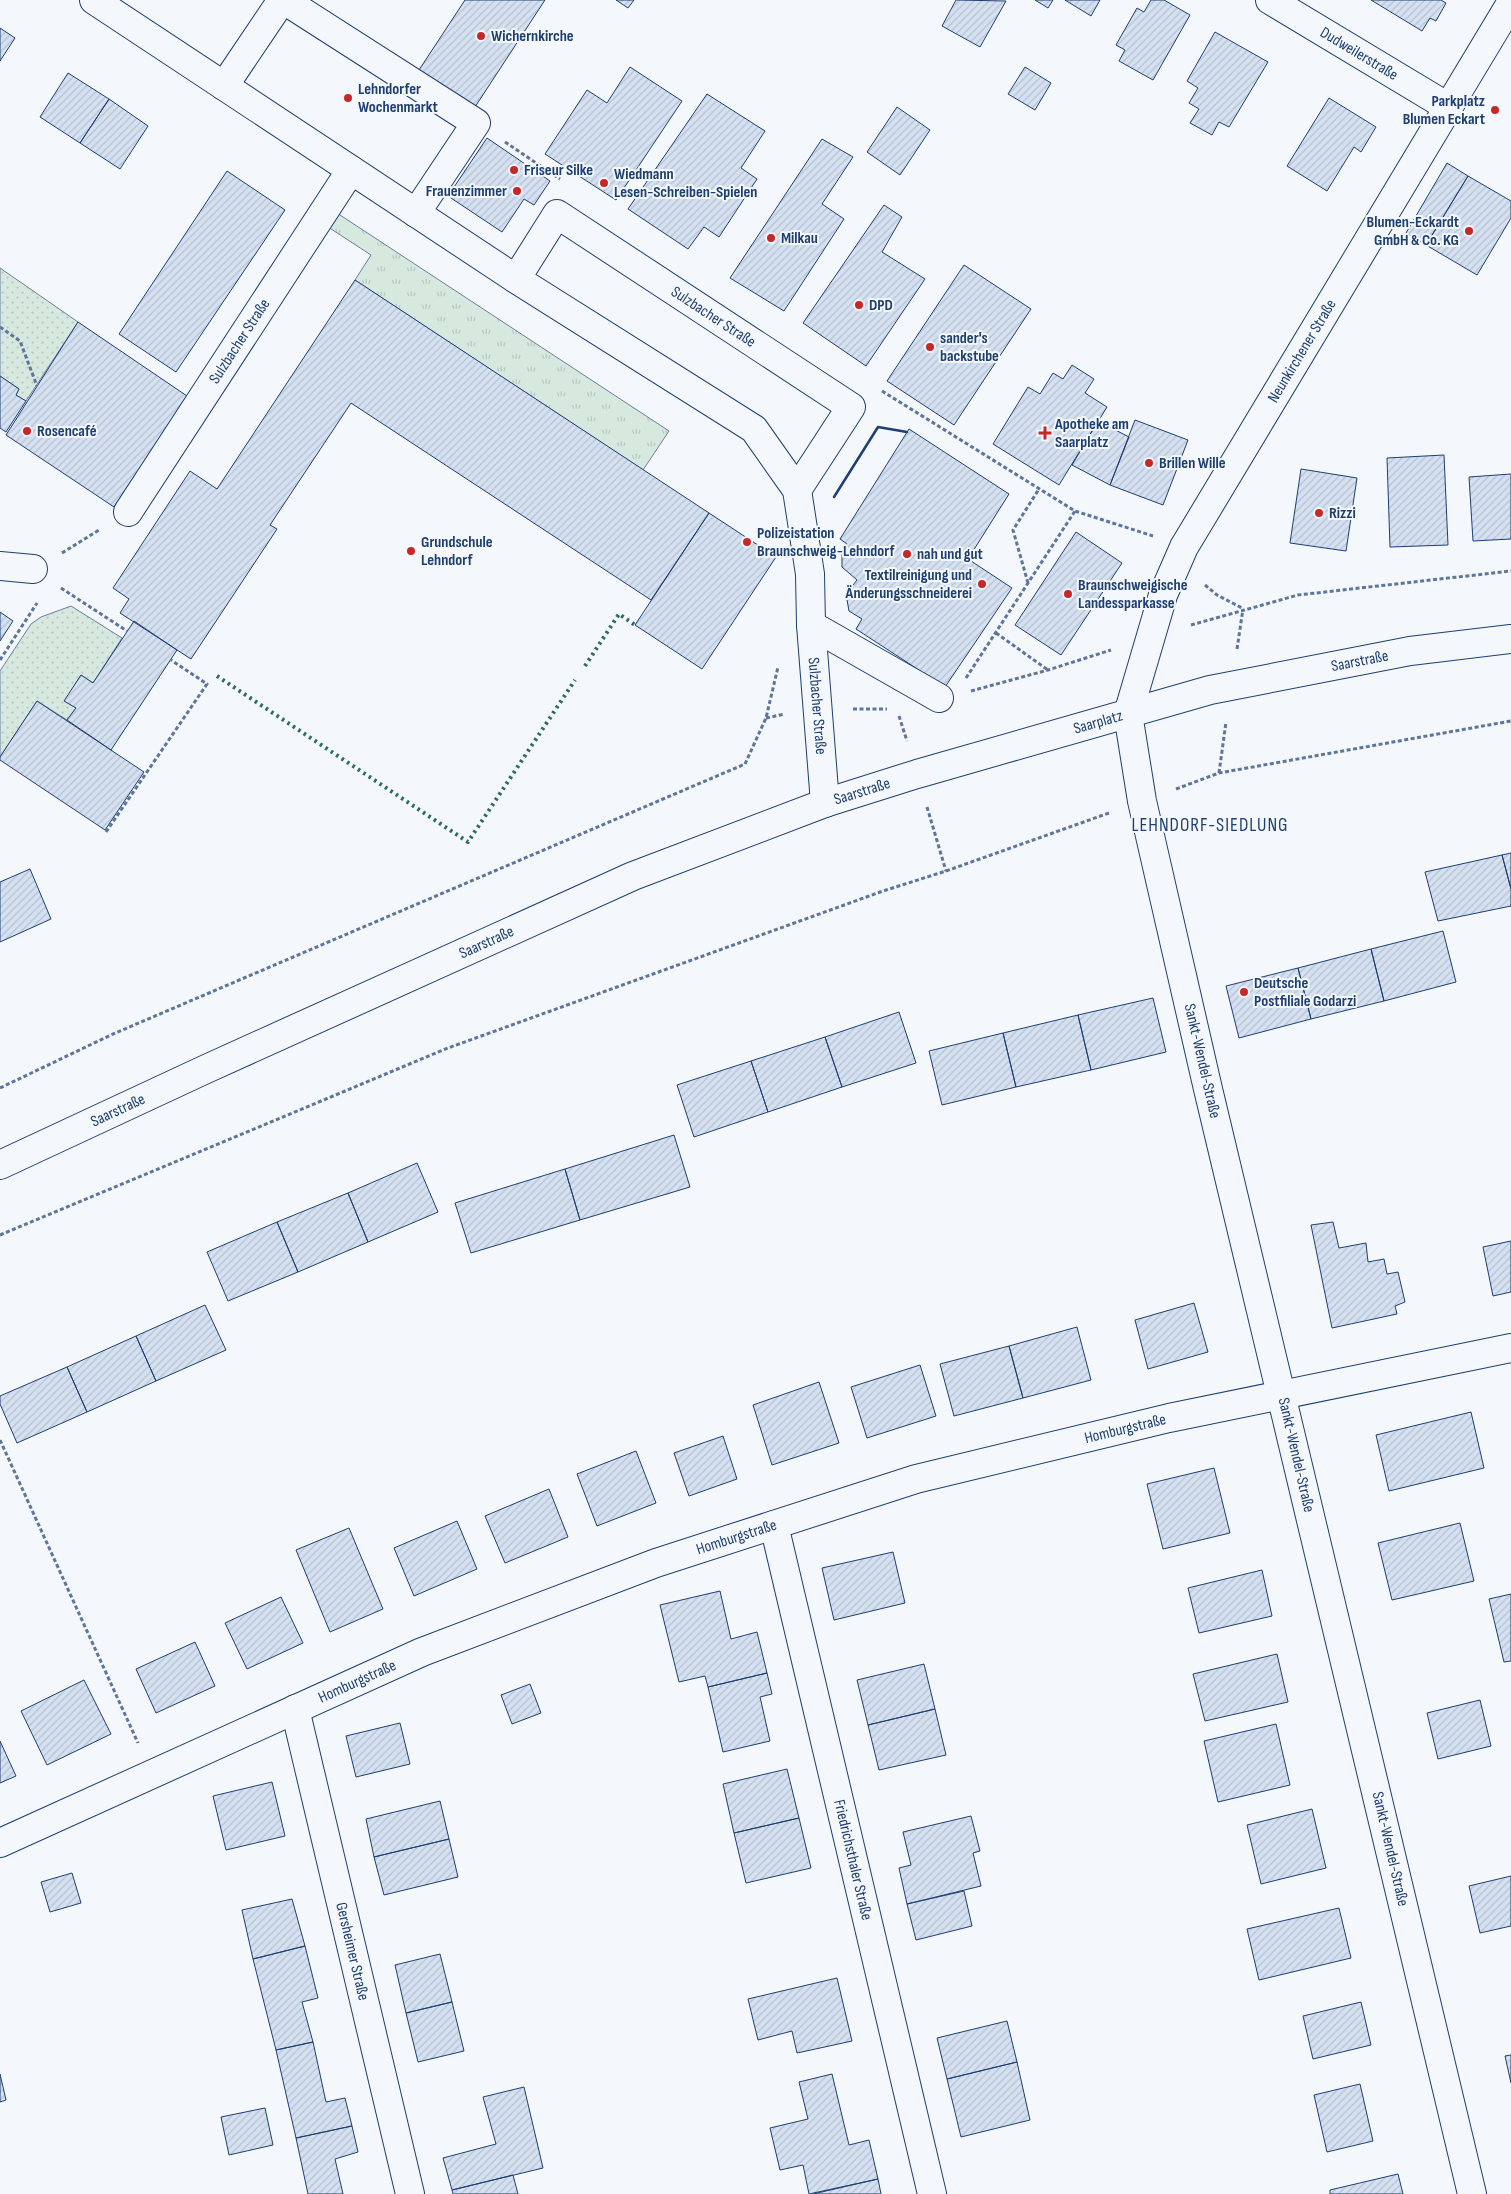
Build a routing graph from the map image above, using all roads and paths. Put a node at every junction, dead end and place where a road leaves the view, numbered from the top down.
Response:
1 (94, 0) edge
2 (283, 0) edge
3 (1270, 0) edge
4 (1511, 3) edge
5 (224, 86) junction
6 (1448, 107) junction
7 (351, 170) junction
8 (416, 213) junction
9 (516, 279) junction
10 (0, 328) edge
11 (37, 386) dead end
12 (850, 407) junction
13 (1039, 489) junction
14 (797, 490) junction
15 (1075, 511) junction
16 (128, 512) joint
17 (1184, 546) junction
18 (0, 566) edge
19 (1511, 571) edge
20 (42, 575) junction
21 (1028, 583) junction
22 (811, 625) junction
23 (127, 631) dead end
24 (996, 633) junction
25 (1151, 636) junction
26 (1511, 639) edge
27 (0, 660) edge
28 (171, 660) dead end
29 (1048, 670) junction
30 (1210, 690) joint
31 (947, 696) junction
32 (818, 708) junction
33 (887, 709) dead end
34 (1128, 714) junction
35 (1511, 720) edge
36 (986, 754) joint
37 (1142, 801) junction
38 (825, 803) junction
39 (106, 832) dead end
40 (0, 1088) edge
41 (0, 1166) edge
42 (0, 1235) edge
43 (1511, 1348) edge
44 (1282, 1396) junction
45 (0, 1440) edge
46 (774, 1525) junction
47 (295, 1709) junction
48 (151, 1773) junction
49 (0, 1843) edge
50 (410, 2194) edge
51 (932, 2194) edge
52 (1472, 2194) edge

1 - 5 street, Sulzbacher Straße
2 - 5 street
2 - 8 street
3 - 6 street, Dudweilerstraße
4 - 6 street, Neunkirchener Straße
5 - 7 street, Sulzbacher Straße
6 - 17 street, Neunkirchener Straße
7 - 8 street, Sulzbacher Straße
7 - 16 street, Sulzbacher Straße
8 - 9 street, Sulzbacher Straße
9 - 12 street, Sulzbacher Straße
9 - 14 street, Sulzbacher Straße
10 - 11 path
12 - 13 path
12 - 14 street
13 - 15 path
13 - 21 path
14 - 22 street, Sulzbacher Straße
15 - 17 path
15 - 21 path
16 - 20 path
17 - 25 street, Neunkirchener Straße
18 - 20 street
19 - 25 path
20 - 23 path
20 - 27 path
21 - 24 path
22 - 31 street
22 - 32 street, Sulzbacher Straße
24 - 29 path
24 - 31 path
25 - 29 path
25 - 34 street, Neunkirchener Straße
26 - 30 street, Saarstraße
28 - 39 path
29 - 31 path
30 - 34 street, Saarplatz
32 - 33 path
32 - 38 street, Sulzbacher Straße
32 - 40 path
34 - 36 street, Saarplatz
34 - 37 street, Sankt-Wendel-Straße
35 - 37 path
36 - 38 street, Saarstraße
37 - 42 path
37 - 44 street, Sankt-Wendel-Straße
38 - 41 street, Saarstraße
43 - 44 street, Homburgstraße
44 - 46 street, Homburgstraße
44 - 52 street, Sankt-Wendel-Straße
45 - 48 path
46 - 47 street, Homburgstraße
46 - 51 street, Friedrichsthaler Straße
47 - 48 street, Homburgstraße
47 - 50 street, Gersheimer Straße
48 - 49 street, Homburgstraße

